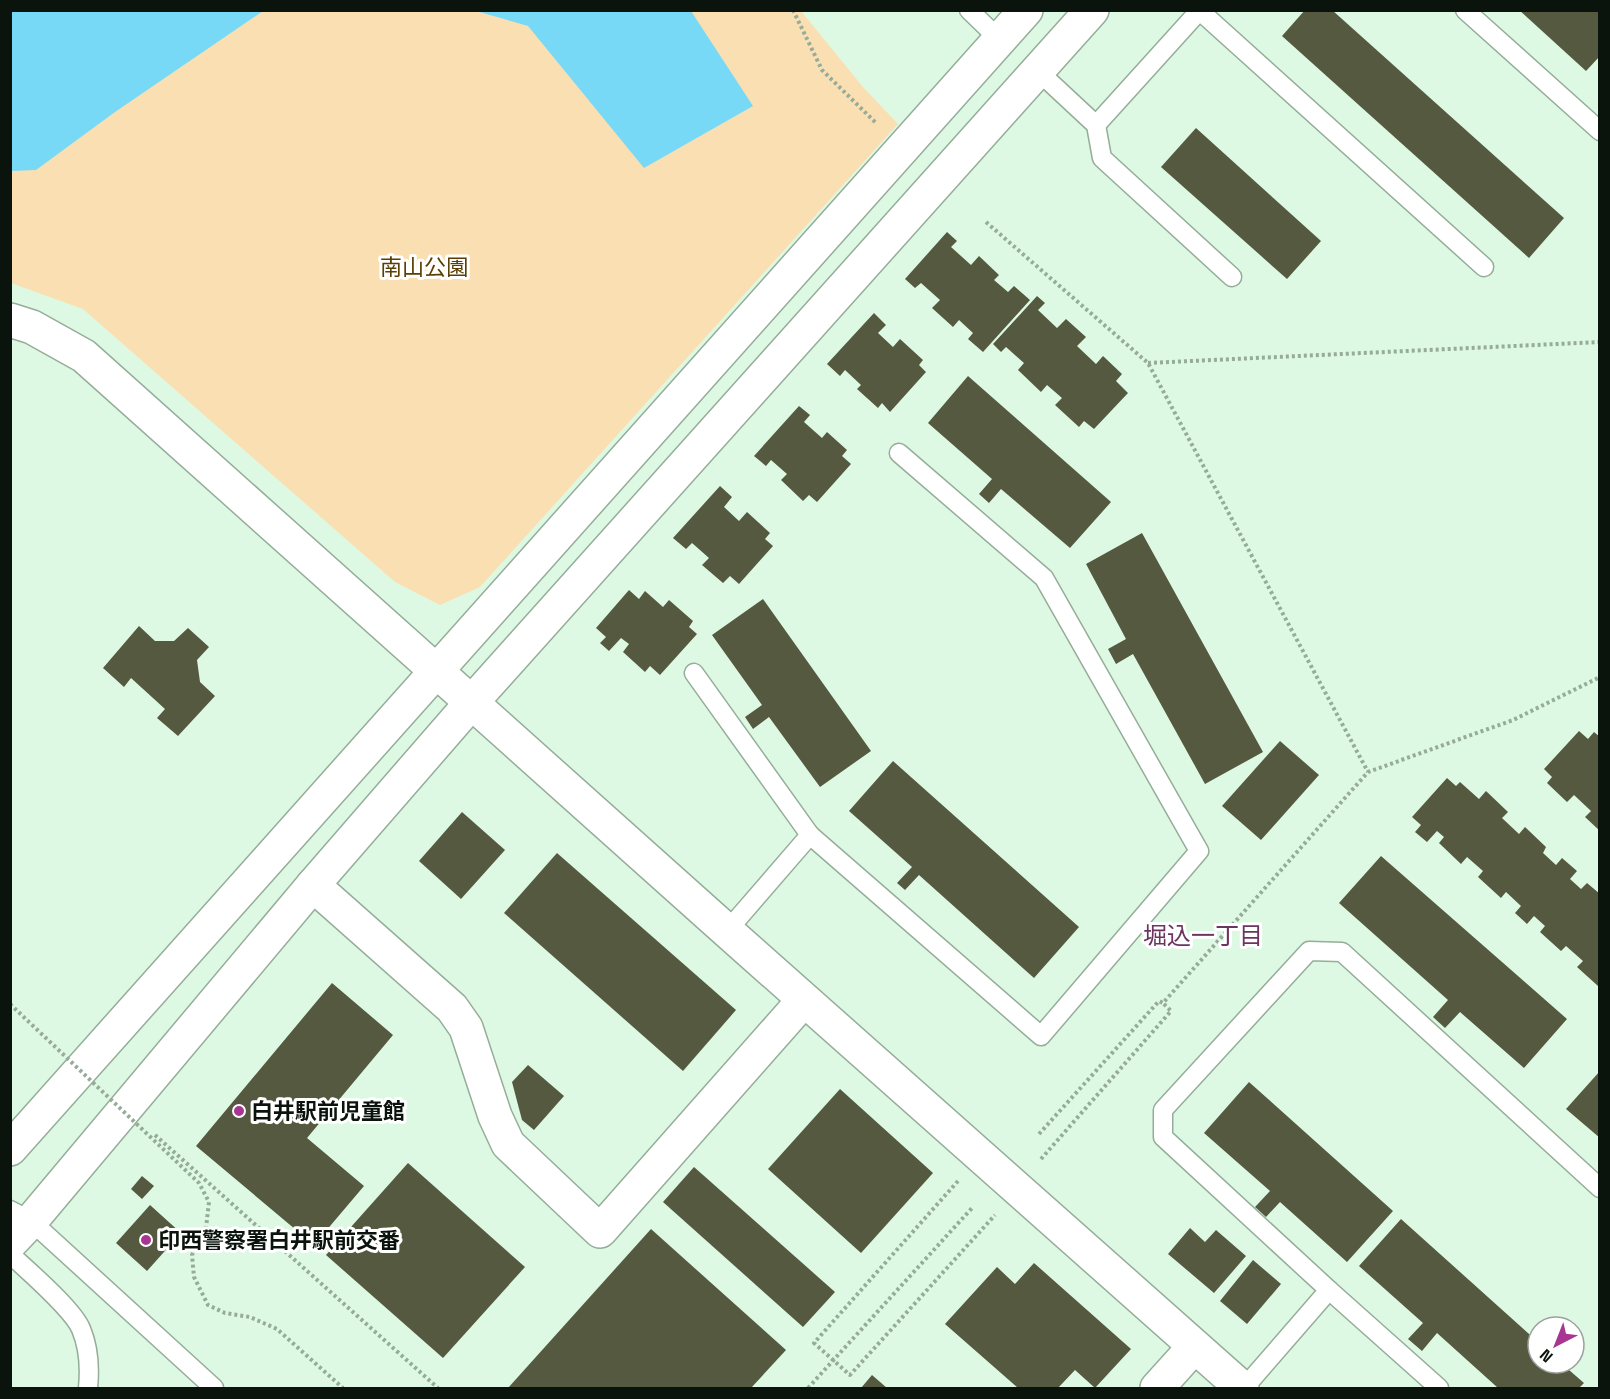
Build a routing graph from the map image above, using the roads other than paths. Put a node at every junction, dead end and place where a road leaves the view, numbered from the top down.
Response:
1 (969, 10) edge
2 (1026, 10) edge
3 (1092, 10) edge
4 (1465, 10) edge
5 (1200, 11) edge
6 (1000, 40) junction
7 (1038, 71) junction
8 (1096, 125) junction
9 (1599, 132) edge
10 (1484, 267) dead end
11 (1232, 277) dead end
12 (10, 320) edge
13 (899, 453) dead end
14 (436, 671) junction
15 (694, 672) dead end
16 (471, 703) junction
17 (810, 836) junction
18 (313, 885) junction
19 (727, 931) junction
20 (804, 1000) junction
21 (10, 1149) edge
22 (1599, 1188) edge
23 (17, 1225) edge
24 (10, 1254) edge
25 (1329, 1290) junction
26 (1194, 1347) junction
27 (88, 1389) edge
28 (214, 1389) edge
29 (1157, 1389) edge
30 (1243, 1389) edge
31 (1439, 1389) edge

1 - 6 lane
2 - 6 street
3 - 7 street
4 - 9 lane
5 - 8 lane
5 - 10 lane
6 - 14 street
7 - 8 lane
7 - 16 street
8 - 11 lane
12 - 14 street
13 - 17 lane
14 - 16 street
14 - 21 street
15 - 17 lane
16 - 18 street
16 - 19 street
17 - 19 lane
18 - 20 street
18 - 23 street
19 - 20 street
20 - 26 street
22 - 25 lane
23 - 28 lane
24 - 27 lane
25 - 30 lane
25 - 31 lane
26 - 29 street
26 - 30 street

